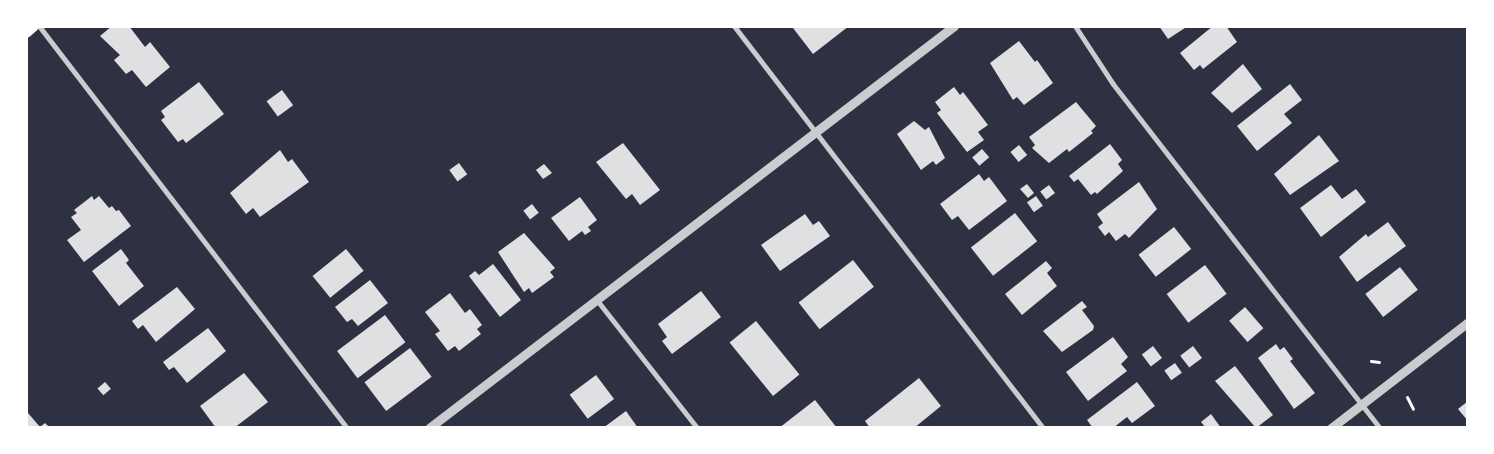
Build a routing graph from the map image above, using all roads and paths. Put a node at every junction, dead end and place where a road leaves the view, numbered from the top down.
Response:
1 (33, 26) edge
2 (40, 26) edge
3 (734, 26) edge
4 (954, 26) edge
5 (1075, 26) edge
6 (26, 32) edge
7 (815, 132) junction
8 (596, 298) junction
9 (1468, 322) edge
10 (1371, 361) dead end
11 (1379, 362) dead end
12 (1407, 397) dead end
13 (1362, 404) junction
14 (1413, 409) dead end
15 (347, 428) edge
16 (429, 428) edge
17 (697, 428) edge
18 (1044, 428) edge
19 (1332, 428) edge
20 (1380, 428) edge

1 - 6 main road
2 - 15 street
3 - 7 street
4 - 7 street
5 - 13 street
7 - 8 street
7 - 18 street
8 - 16 street
8 - 17 street
9 - 13 street
10 - 11 path
12 - 14 path
13 - 19 street
13 - 20 street

